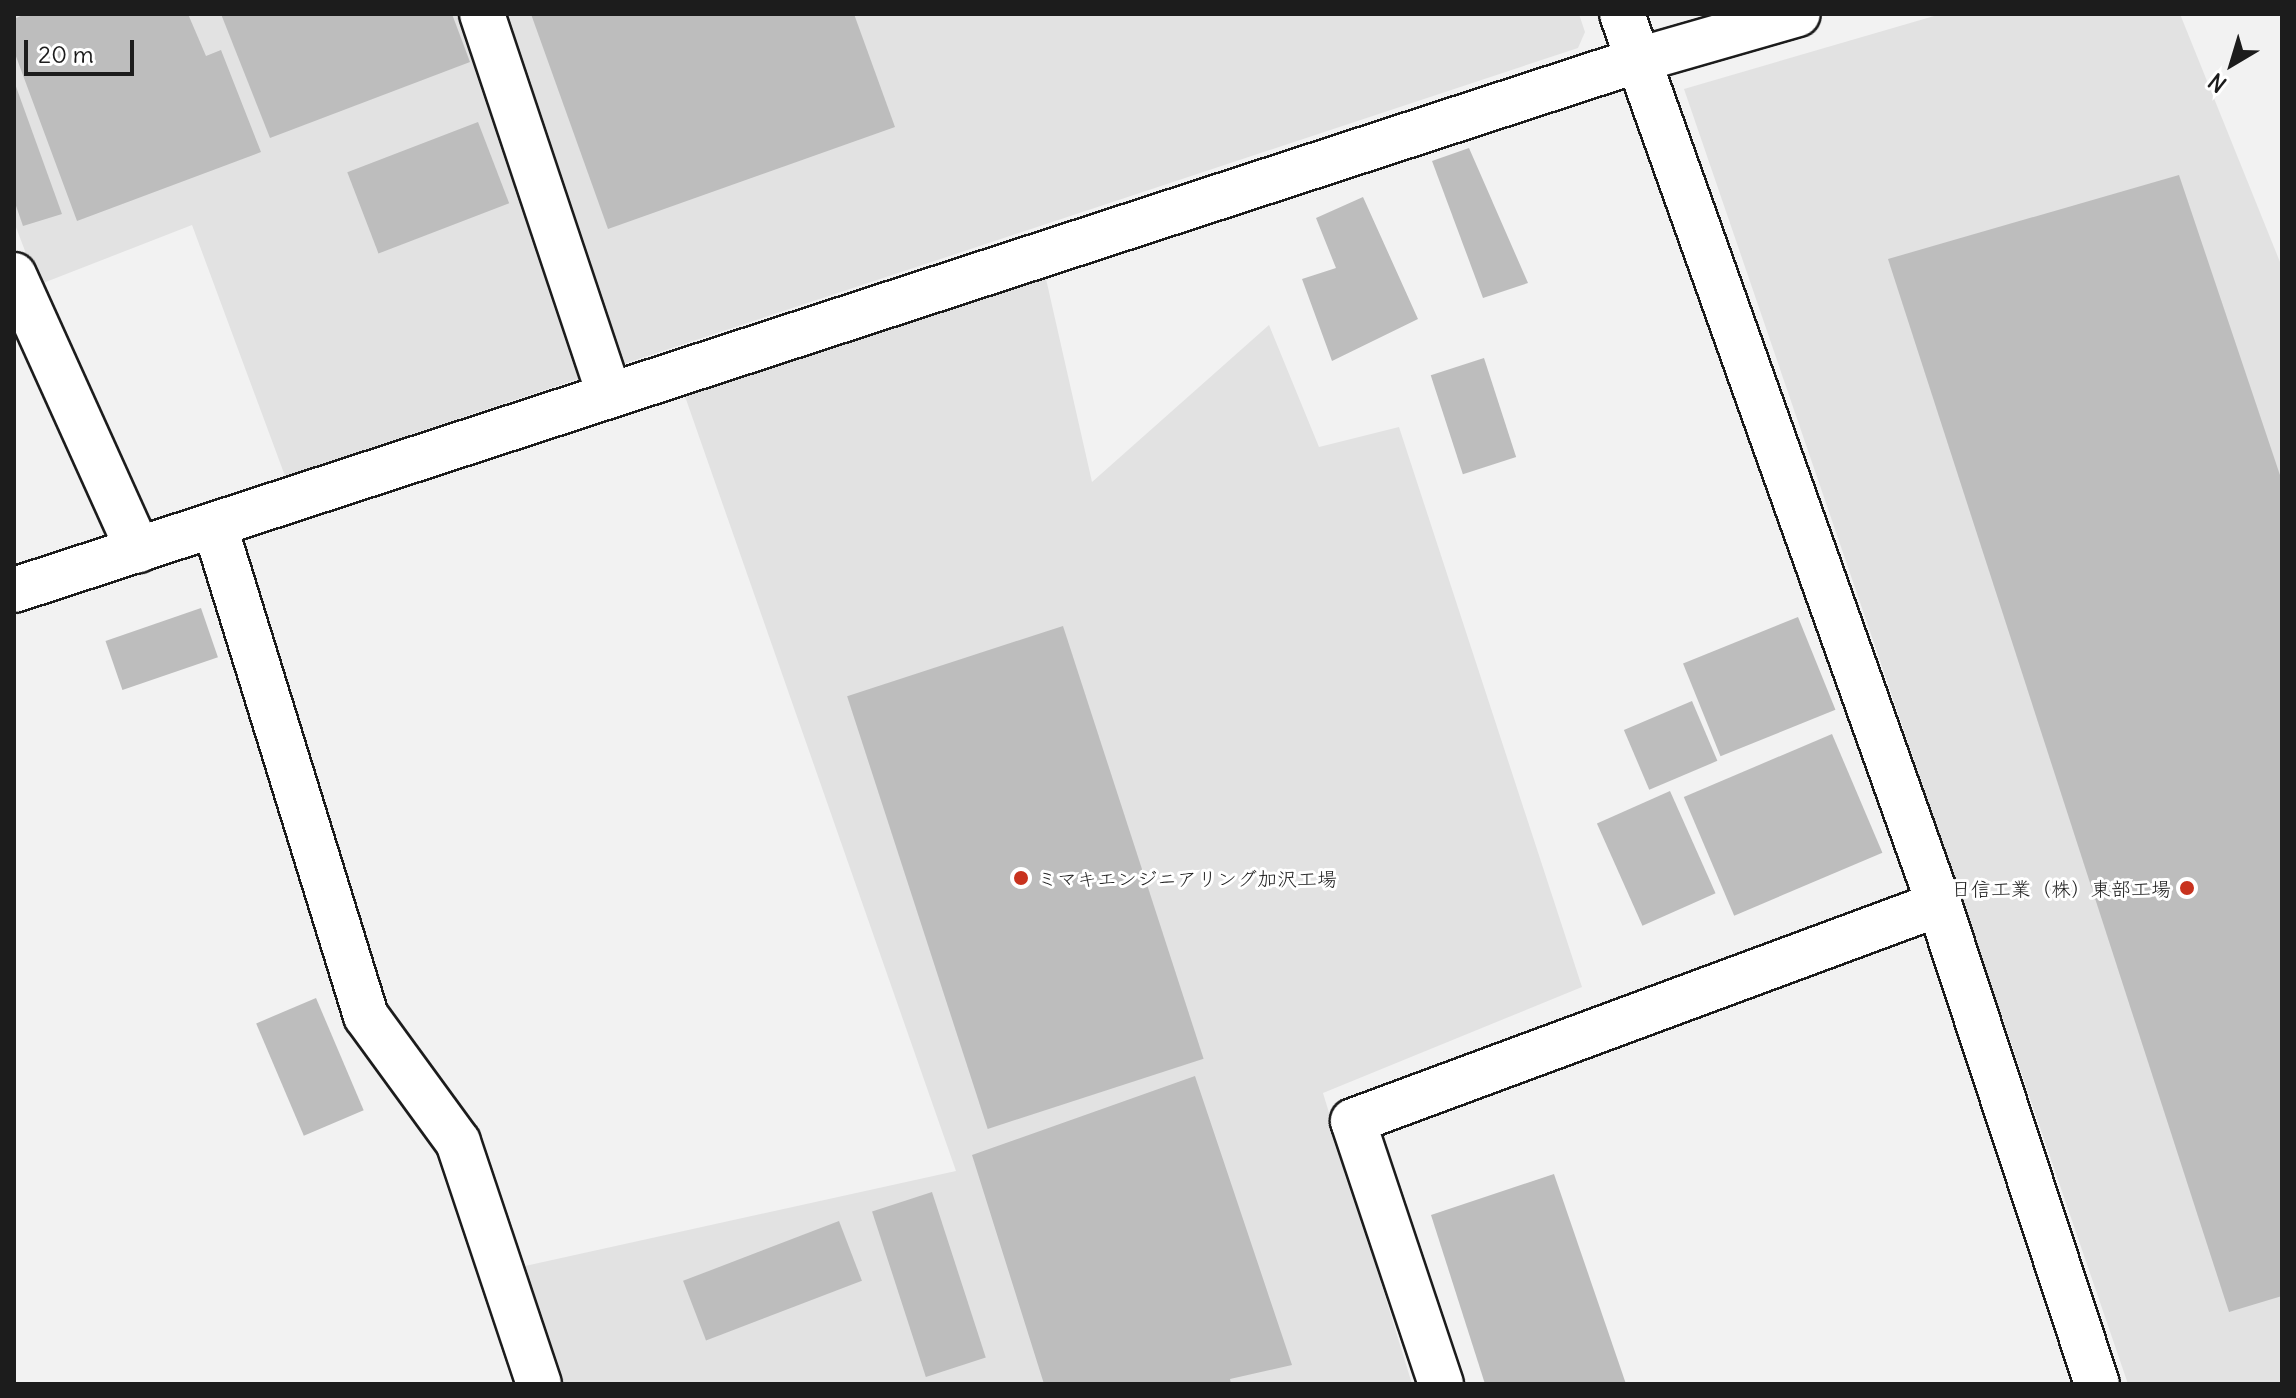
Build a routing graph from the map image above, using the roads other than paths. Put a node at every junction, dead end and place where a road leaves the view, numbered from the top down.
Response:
1 (482, 14) edge
2 (1622, 14) edge
3 (1798, 14) edge
4 (1638, 60) junction
5 (14, 275) edge
6 (609, 394) junction
7 (215, 527) junction
8 (138, 550) junction
9 (14, 590) edge
10 (1939, 904) junction
11 (539, 1384) edge
12 (1441, 1384) edge
13 (2097, 1384) edge

1 - 6 street
2 - 4 street
3 - 4 street
4 - 6 street
4 - 10 street
5 - 8 street
6 - 7 street
7 - 8 street
7 - 11 street
8 - 9 street
10 - 12 street
10 - 13 street

